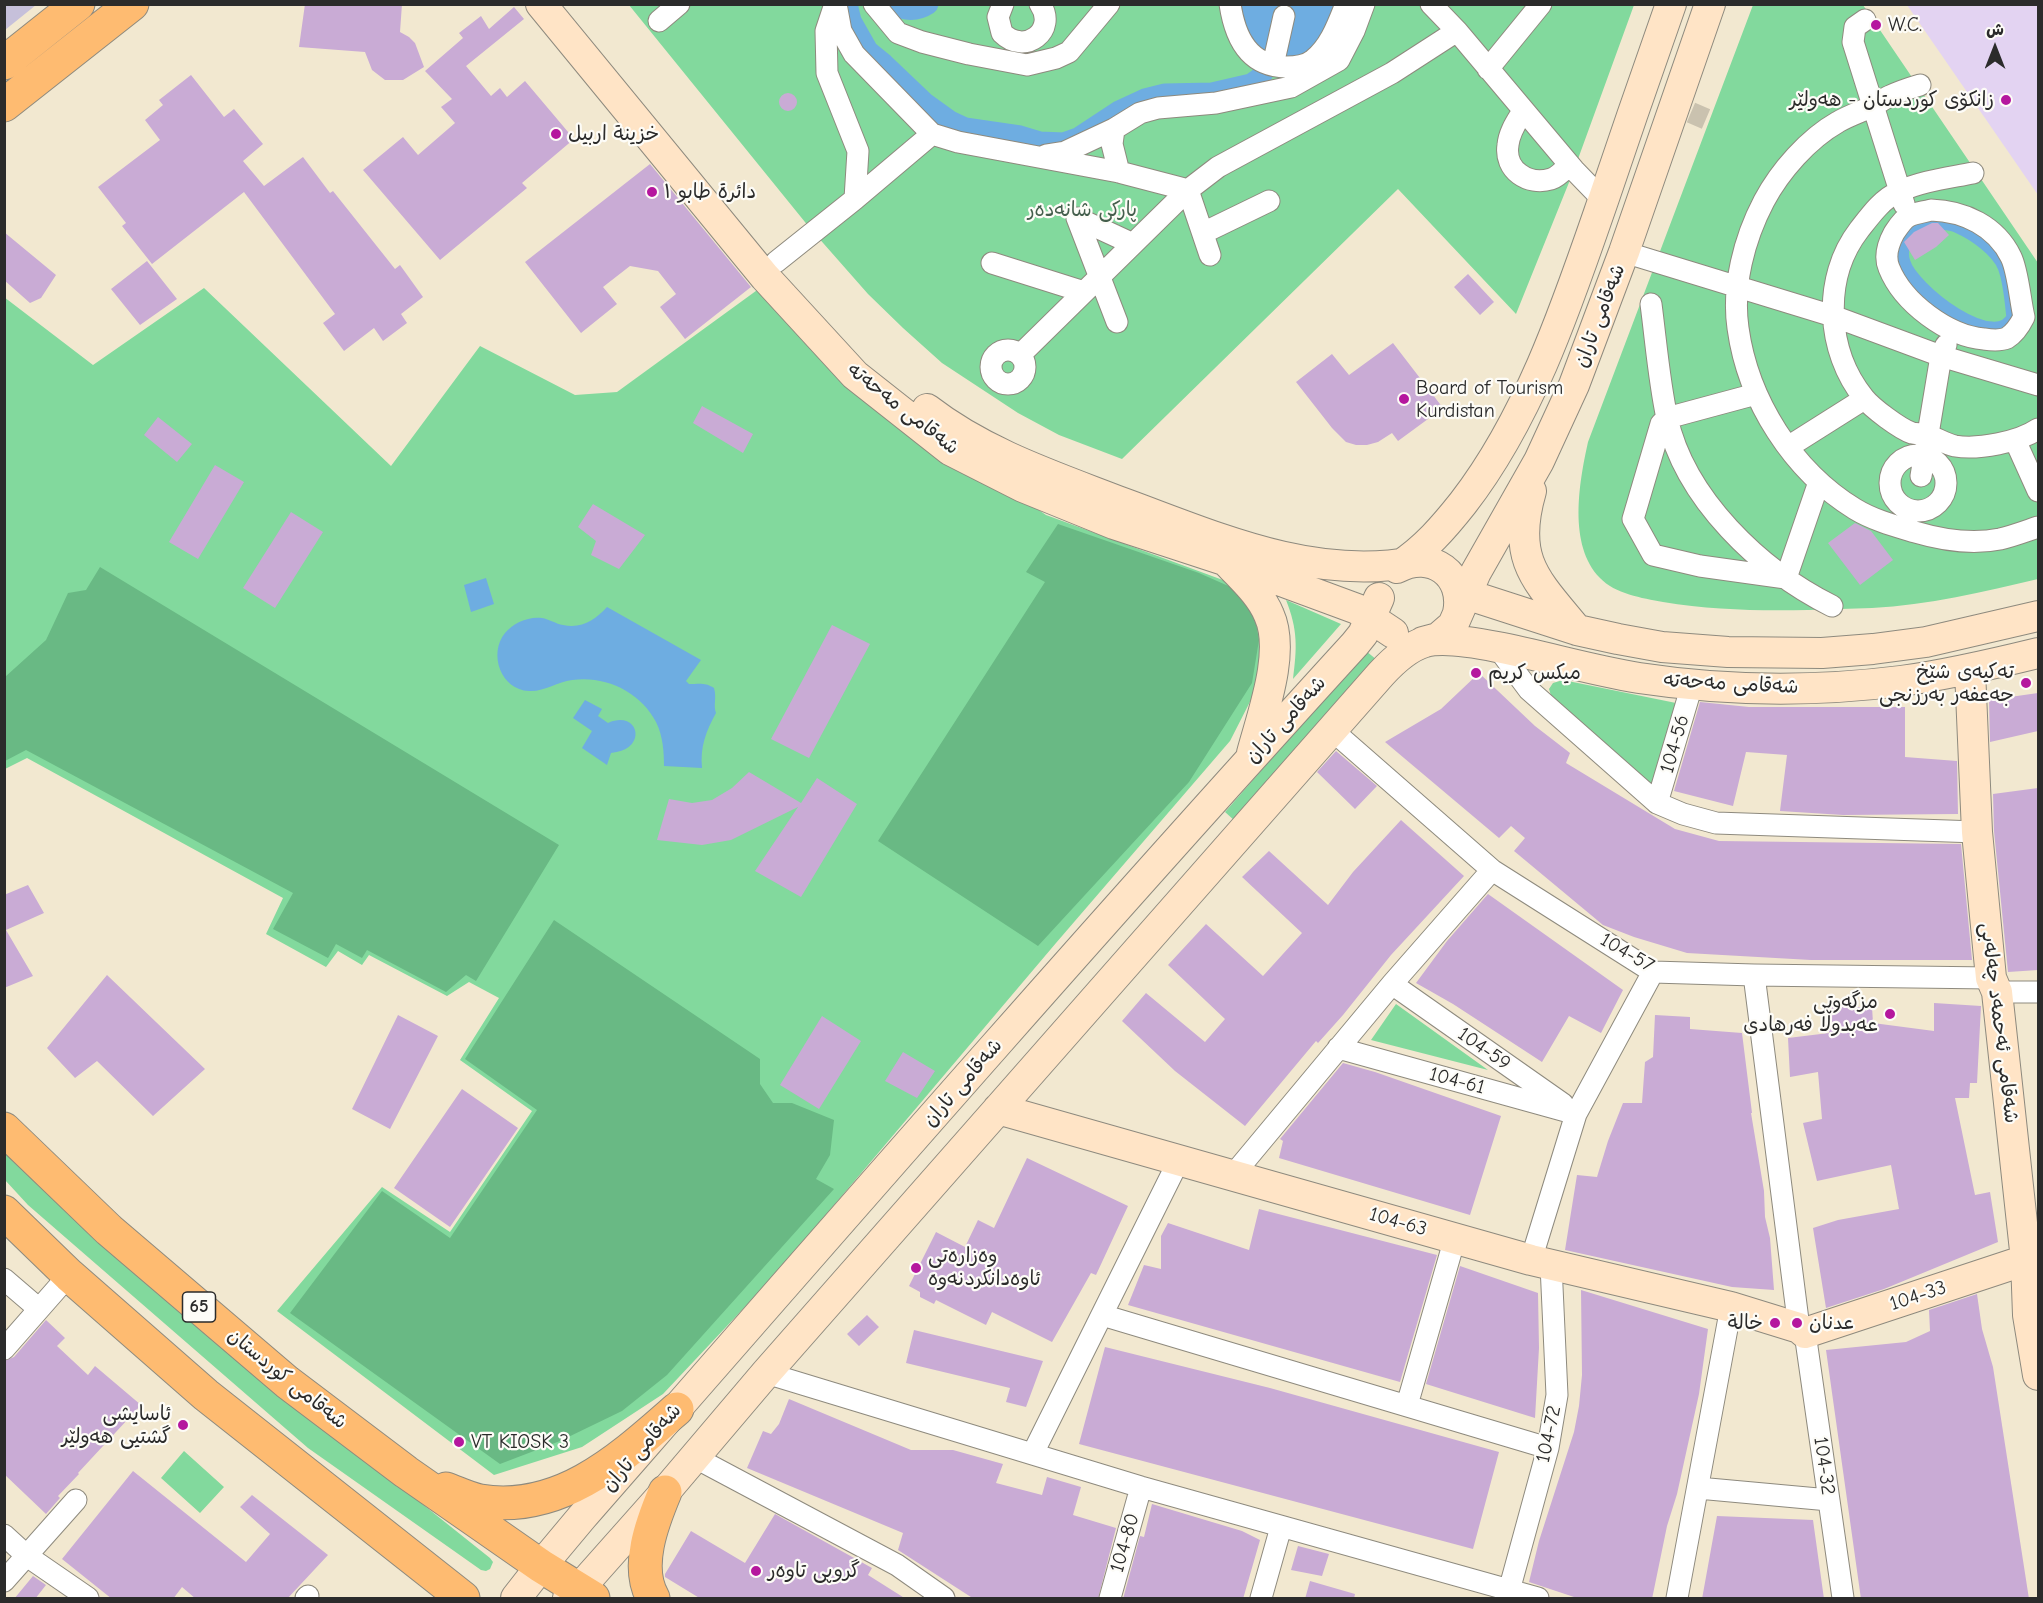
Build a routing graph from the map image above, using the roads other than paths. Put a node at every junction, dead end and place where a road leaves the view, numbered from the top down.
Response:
1 (78, 4) edge
2 (132, 4) edge
3 (541, 4) edge
4 (566, 4) edge
5 (679, 4) edge
6 (835, 4) edge
7 (874, 4) edge
8 (1003, 4) edge
9 (1040, 4) edge
10 (1108, 4) edge
11 (1230, 4) edge
12 (1346, 4) edge
13 (1364, 4) edge
14 (1431, 4) edge
15 (1671, 4) edge
16 (1710, 4) edge
17 (1533, 9) edge
18 (1284, 16) dead end
19 (1865, 20) dead end
20 (659, 21) dead end
21 (1042, 30) junction
22 (1457, 32) junction
23 (1069, 52) junction
24 (4, 63) edge
25 (1271, 64) junction
26 (1488, 69) junction
27 (1920, 85) dead end
28 (4, 105) edge
29 (1874, 106) junction
30 (1523, 111) junction
31 (1114, 129) junction
32 (932, 134) junction
33 (1040, 156) junction
34 (1569, 165) junction
35 (1119, 172) junction
36 (1973, 173) dead end
37 (1188, 190) junction
38 (1898, 192) junction
39 (855, 199) junction
40 (1603, 200) junction
41 (1269, 201) dead end
42 (1914, 223) junction
43 (1203, 233) junction
44 (1133, 244) junction
45 (1624, 252) junction
46 (1210, 255) dead end
47 (776, 262) junction
48 (992, 263) dead end
49 (1100, 277) junction
50 (1737, 287) junction
51 (1084, 292) junction
52 (1651, 304) dead end
53 (1833, 316) junction
54 (2031, 316) edge
55 (1117, 322) dead end
56 (1952, 330) junction
57 (1020, 355) dead end
58 (1941, 356) junction
59 (2038, 386) edge
60 (1756, 394) junction
61 (1864, 399) junction
62 (1667, 418) junction
63 (2038, 429) edge
64 (2015, 440) junction
65 (1788, 447) junction
66 (1539, 461) junction
67 (1925, 473) junction
68 (1818, 482) junction
69 (2038, 490) edge
70 (1907, 519) junction
71 (2038, 527) edge
72 (1227, 561) junction
73 (1404, 565) junction
74 (1786, 578) junction
75 (1460, 595) junction
76 (1832, 606) dead end
77 (1381, 616) junction
78 (2038, 616) edge
79 (1577, 630) junction
80 (1425, 642) junction
81 (1497, 647) junction
82 (2038, 653) edge
83 (1970, 669) junction
84 (1692, 685) junction
85 (1333, 731) junction
86 (1250, 759) junction
87 (1657, 804) junction
88 (1977, 831) junction
89 (1492, 870) junction
90 (1653, 972) junction
91 (1754, 975) junction
92 (1392, 984) junction
93 (1994, 985) junction
94 (2038, 992) edge
95 (1338, 1048) junction
96 (998, 1109) junction
97 (1576, 1114) junction
98 (4, 1129) edge
99 (1179, 1160) junction
100 (1233, 1175) junction
101 (864, 1195) junction
102 (4, 1212) edge
103 (898, 1223) junction
104 (1455, 1238) junction
105 (2032, 1258) edge
106 (1541, 1262) junction
107 (69, 1275) junction
108 (4, 1280) edge
109 (1731, 1307) junction
110 (39, 1310) junction
111 (1102, 1315) junction
112 (1802, 1330) junction
113 (4, 1349) edge
114 (766, 1373) junction
115 (2038, 1375) edge
116 (1407, 1405) junction
117 (677, 1409) junction
118 (1548, 1448) junction
119 (1033, 1453) junction
120 (694, 1457) junction
121 (406, 1472) junction
122 (1141, 1487) junction
123 (1698, 1488) junction
124 (665, 1492) junction
125 (76, 1500) dead end
126 (1829, 1500) junction
127 (1281, 1527) junction
128 (4, 1535) edge
129 (398, 1548) junction
130 (27, 1556) junction
131 (541, 1566) junction
132 (4, 1581) edge
133 (1508, 1595) edge
134 (580, 1596) edge
135 (88, 1599) edge
136 (444, 1599) edge
137 (463, 1599) edge
138 (516, 1599) edge
139 (653, 1599) edge
140 (944, 1599) edge
141 (1110, 1599) edge
142 (1261, 1599) edge
143 (1538, 1599) edge
144 (1677, 1599) edge
145 (1843, 1599) edge

1 - 24 main road
2 - 28 main road
3 - 72 main road, شەقامی مەحەتە
4 - 47 main road, شەقامی مەحەتە
5 - 20 street
6 - 32 street
6 - 39 street
7 - 23 street
8 - 21 street
9 - 21 street
10 - 23 street
11 - 25 street
12 - 25 street
13 - 31 street
14 - 22 street
15 - 40 main road, شەقامی تاران
16 - 45 main road, شەقامی تاران
17 - 26 street
18 - 25 street
19 - 29 street
21 - 23 street
22 - 26 street
22 - 37 street
26 - 30 street
27 - 29 street
29 - 38 street
29 - 50 street
30 - 34 street
30 - 34 street
31 - 33 street
31 - 35 street
32 - 33 street
32 - 39 street
33 - 35 street
34 - 40 street
35 - 37 street
36 - 38 street
37 - 43 street
37 - 44 street
38 - 42 street
38 - 53 street
39 - 47 street
40 - 73 main road, شەقامی تاران
41 - 43 street
42 - 54 street
42 - 56 street
43 - 46 street
44 - 49 street
44 - 49 street
45 - 50 street
45 - 66 main road, شەقامی تاران
47 - 73 main road, شەقامی مەحەتە
48 - 51 street
49 - 51 street
49 - 55 street
50 - 53 street
50 - 60 street
51 - 57 street
52 - 62 street
53 - 58 street
53 - 61 street
54 - 56 street
56 - 58 street
58 - 59 street
58 - 67 street
60 - 62 street
60 - 65 street
61 - 65 street
61 - 67 street
62 - 74 street
62 - 74 street
63 - 64 street
64 - 67 street
64 - 69 street
65 - 68 street
66 - 75 main road, شەقامی تاران
66 - 79 main road
67 - 70 street
67 - 70 street
67 - 70 street
68 - 70 street
68 - 74 street
70 - 71 street
72 - 77 main road, شەقامی مەحەتە
72 - 86 main road
73 - 75 main road
73 - 77 main road
74 - 76 street
75 - 79 main road, شەقامی مەحەتە
75 - 80 main road
77 - 80 main road
77 - 86 main road, شەقامی تاران
78 - 79 main road, شەقامی مەحەتە
80 - 81 main road, شەقامی مەحەتە
80 - 85 main road, شەقامی تاران
81 - 84 main road, شەقامی مەحەتە
81 - 87 street
82 - 83 main road, شەقامی مەحەتە
83 - 84 main road, شەقامی مەحەتە
83 - 88 main road, شەقامی ئەحمەد چەلەبی
84 - 87 street, 104-56
85 - 89 street, 104-57
85 - 96 main road, شەقامی تاران
86 - 101 main road, شەقامی تاران
87 - 88 street
88 - 93 main road, شەقامی ئەحمەد چەلەبی
89 - 90 street, 104-57
89 - 92 street
90 - 91 street, 104-57
90 - 97 street, 104-72
91 - 93 street, 104-57
91 - 112 street, 104-32
92 - 95 street
92 - 97 street, 104-59
93 - 94 street, 104-57
93 - 105 main road, شەقامی ئەحمەد چەلەبی
95 - 97 street, 104-61
95 - 100 street
96 - 99 main road, 104-63
96 - 103 main road, شەقامی تاران
97 - 106 street, 104-72
98 - 121 main road, شەقامی کوردستان / 65
99 - 100 main road, 104-63
99 - 111 street
100 - 104 main road, 104-63
101 - 103 main road
101 - 117 main road, شەقامی تاران
102 - 107 main road
103 - 114 main road, شەقامی تاران
104 - 106 main road, 104-63
104 - 116 street
105 - 112 main road, 104-33
105 - 115 main road, شەقامی ئەحمەد چەلەبی
106 - 109 main road, 104-63
106 - 118 street, 104-72
107 - 110 street
107 - 129 main road
108 - 110 street
109 - 112 main road, 104-63
109 - 123 street
110 - 113 street
111 - 116 street
111 - 119 street
112 - 126 street, 104-32
114 - 119 street
114 - 120 main road, شەقامی تاران
116 - 118 street
117 - 121 main road
117 - 131 main road, شەقامی تاران
118 - 133 street, 104-72
119 - 122 street
120 - 124 main road, شەقامی تاران
120 - 140 street
121 - 131 main road, شەقامی کوردستان / 65
122 - 127 street
122 - 141 street, 104-80
123 - 126 street
123 - 144 street
124 - 134 main road, شەقامی تاران
124 - 139 main road
125 - 130 street
126 - 145 street, 104-32
127 - 133 street
127 - 142 street
128 - 130 street
129 - 136 main road
129 - 137 main road
130 - 132 street
130 - 135 street
131 - 134 main road, شەقامی کوردستان / 65
131 - 138 main road, شەقامی تاران
133 - 143 street

